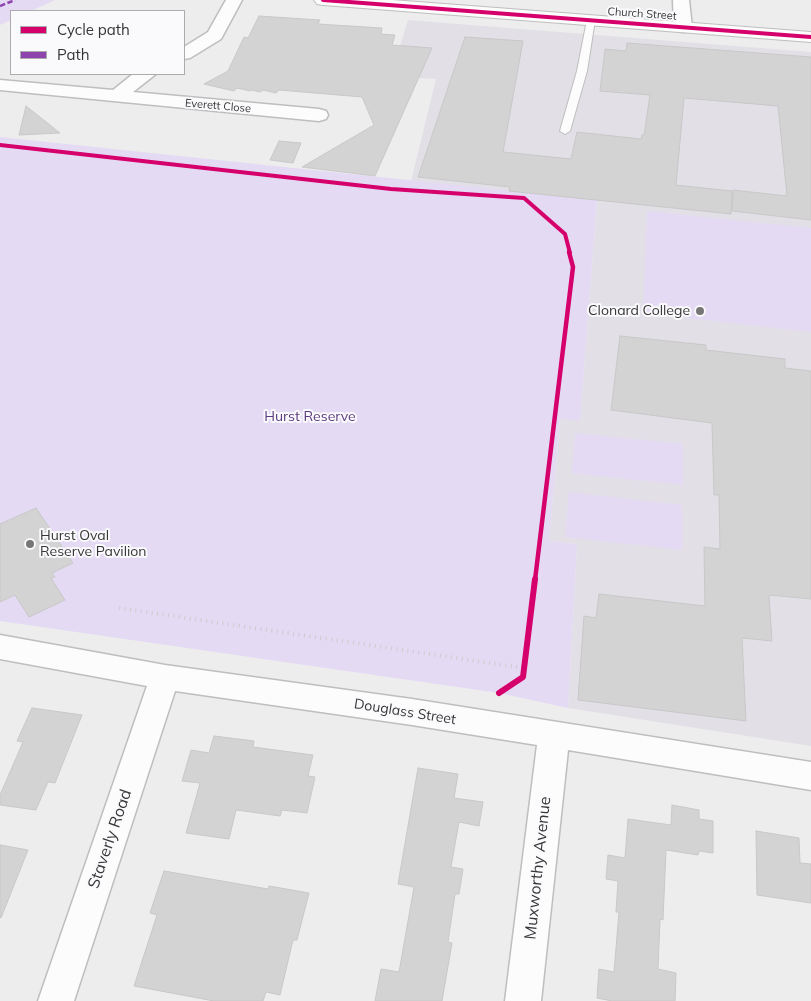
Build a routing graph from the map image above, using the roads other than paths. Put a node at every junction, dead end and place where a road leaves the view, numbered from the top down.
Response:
1 (234, 0) edge
2 (322, 0) edge
3 (682, 0) edge
4 (424, 3) edge
5 (591, 20) junction
6 (682, 27) junction
7 (811, 37) edge
8 (185, 53) edge
9 (145, 75) edge
10 (0, 85) edge
11 (117, 96) junction
12 (319, 116) dead end
13 (565, 131) dead end
14 (0, 647) edge
15 (165, 677) junction
16 (554, 735) junction
17 (811, 776) edge
18 (56, 1001) edge
19 (523, 1001) edge

1 - 8 street
2 - 4 street, Church Street
3 - 6 street
4 - 5 street, Church Street
5 - 6 street, Church Street
5 - 13 lane
6 - 7 street, Church Street
9 - 11 street
10 - 11 street, Everett Close
11 - 12 street, Everett Close
14 - 15 street, Douglass Street
15 - 16 street, Douglass Street
15 - 18 street, Staverly Road
16 - 17 street, Douglass Street
16 - 19 street, Muxworthy Avenue

